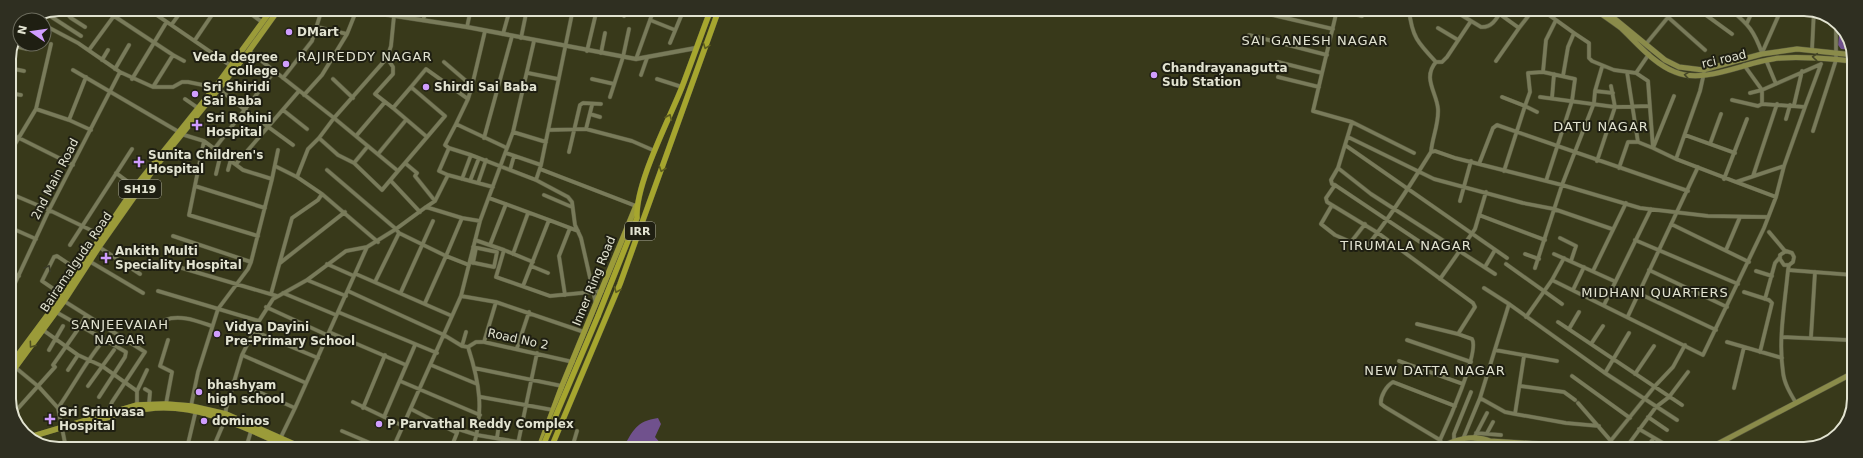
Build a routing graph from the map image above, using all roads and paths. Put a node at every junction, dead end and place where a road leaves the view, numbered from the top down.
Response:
1 (69, 16) edge
2 (114, 16) joint
3 (158, 16) edge
4 (177, 16) edge
5 (211, 16) edge
6 (254, 16) edge
7 (267, 16) edge
8 (274, 16) edge
9 (320, 16) edge
10 (354, 16) edge
11 (394, 16) joint
12 (424, 16) edge
13 (469, 16) edge
14 (508, 16) edge
15 (526, 16) edge
16 (572, 16) edge
17 (595, 16) edge
18 (651, 16) edge
19 (681, 16) edge
20 (708, 16) edge
21 (716, 16) edge
22 (1277, 16) edge
23 (1336, 16) edge
24 (1409, 16) edge
25 (1462, 16) edge
26 (1498, 16) edge
27 (1506, 16) edge
28 (1528, 16) edge
29 (1550, 16) edge
30 (1604, 16) edge
31 (1611, 16) edge
32 (1709, 16) edge
33 (1738, 16) edge
34 (1750, 16) edge
35 (1778, 16) edge
36 (52, 17) edge
37 (1668, 17) joint
38 (1814, 17) edge
39 (423, 20) junction
40 (650, 20) junction
41 (1556, 20) junction
42 (1471, 21) junction
43 (262, 22) junction
44 (166, 23) junction
45 (1747, 23) junction
46 (172, 24) junction
47 (85, 27) dead end
48 (317, 27) junction
49 (467, 27) junction
50 (1438, 28) dead end
51 (1519, 28) junction
52 (52, 29) edge
53 (629, 29) dead end
54 (1333, 29) junction
55 (676, 30) junction
56 (485, 31) junction
57 (1836, 31) edge
58 (605, 33) dead end
59 (1574, 33) junction
60 (347, 34) junction
61 (503, 34) junction
62 (1732, 34) dead end
63 (1249, 35) dead end
64 (81, 36) dead end
65 (512, 36) junction
66 (521, 38) junction
67 (195, 40) junction
68 (1458, 40) junction
69 (534, 41) junction
70 (154, 42) junction
71 (670, 43) dead end
72 (1646, 44) junction
73 (129, 45) dead end
74 (566, 47) junction
75 (696, 48) junction
76 (89, 50) junction
77 (108, 50) dead end
78 (587, 50) junction
79 (1705, 50) dead end
80 (1812, 50) junction
81 (249, 51) junction
82 (49, 52) edge
83 (601, 53) junction
84 (1836, 53) junction
85 (1649, 54) junction
86 (1762, 54) junction
87 (1847, 54) edge
88 (173, 55) junction
89 (1327, 55) junction
90 (387, 58) junction
91 (623, 58) junction
92 (647, 58) junction
93 (102, 60) junction
94 (636, 60) junction
95 (1766, 60) junction
96 (1836, 60) junction
97 (184, 61) dead end
98 (1496, 61) dead end
99 (1847, 61) edge
100 (444, 62) dead end
101 (1278, 62) dead end
102 (1436, 62) junction
103 (1744, 65) junction
104 (231, 66) junction
105 (1602, 67) junction
106 (16, 69) edge
107 (115, 69) junction
108 (73, 70) dead end
109 (24, 71) dead end
110 (1802, 71) junction
111 (120, 72) junction
112 (274, 72) junction
113 (1543, 72) junction
114 (1627, 72) junction
115 (528, 73) junction
116 (1322, 73) junction
117 (1636, 73) junction
118 (1704, 73) junction
119 (1554, 74) junction
120 (641, 75) dead end
121 (1563, 76) junction
122 (86, 77) junction
123 (1278, 77) dead end
124 (283, 78) junction
125 (132, 79) junction
126 (333, 79) dead end
127 (558, 79) junction
128 (592, 79) dead end
129 (656, 79) dead end
130 (614, 84) junction
131 (1776, 84) junction
132 (472, 86) junction
133 (1611, 86) dead end
134 (411, 87) junction
135 (682, 87) junction
136 (1319, 87) junction
137 (153, 88) junction
138 (219, 89) junction
139 (1762, 90) junction
140 (211, 91) junction
141 (299, 91) junction
142 (1595, 91) junction
143 (110, 93) junction
144 (1613, 93) junction
145 (1750, 93) dead end
146 (16, 94) edge
147 (21, 95) dead end
148 (304, 95) junction
149 (1674, 96) dead end
150 (610, 97) dead end
151 (1502, 97) dead end
152 (1540, 97) dead end
153 (353, 98) junction
154 (1552, 98) junction
155 (185, 99) dead end
156 (468, 100) junction
157 (1572, 100) junction
158 (1732, 100) dead end
159 (385, 102) junction
160 (1594, 103) junction
161 (601, 104) dead end
162 (1762, 104) junction
163 (1777, 104) junction
164 (592, 105) junction
165 (1631, 105) junction
166 (1792, 105) junction
167 (1525, 106) junction
168 (1650, 106) junction
169 (1615, 107) junction
170 (1805, 107) junction
171 (198, 108) junction
172 (393, 108) junction
173 (36, 109) junction
174 (244, 110) junction
175 (283, 110) junction
176 (1538, 112) dead end
177 (590, 114) junction
178 (1721, 114) dead end
179 (600, 117) dead end
180 (334, 118) junction
181 (1747, 119) dead end
182 (1786, 119) dead end
183 (69, 120) junction
184 (406, 120) junction
185 (1352, 122) junction
186 (456, 124) junction
187 (267, 127) junction
188 (307, 129) dead end
189 (586, 129) junction
190 (91, 130) junction
191 (548, 130) junction
192 (573, 130) junction
193 (1813, 131) dead end
194 (513, 132) junction
195 (1516, 132) junction
196 (180, 133) junction
197 (1685, 135) junction
198 (356, 136) junction
199 (428, 137) junction
200 (17, 138) joint
201 (319, 138) junction
202 (484, 138) junction
203 (1348, 138) junction
204 (204, 141) junction
205 (546, 142) junction
206 (1638, 142) junction
207 (1710, 144) junction
208 (293, 145) dead end
209 (1345, 145) junction
210 (368, 146) junction
211 (1556, 146) junction
212 (216, 148) junction
213 (449, 148) junction
214 (507, 148) junction
215 (1653, 148) junction
216 (132, 149) dead end
217 (278, 150) dead end
218 (655, 151) junction
219 (221, 152) junction
220 (569, 152) dead end
221 (1431, 152) junction
222 (1575, 152) junction
223 (506, 153) junction
224 (1414, 153) dead end
225 (1735, 153) junction
226 (378, 154) junction
227 (471, 155) junction
228 (514, 156) junction
229 (479, 158) junction
230 (231, 159) junction
231 (1676, 159) junction
232 (486, 160) junction
233 (1597, 161) junction
234 (1471, 162) junction
235 (354, 163) junction
236 (405, 163) junction
237 (236, 164) junction
238 (1479, 164) junction
239 (72, 165) junction
240 (274, 166) junction
241 (501, 166) junction
242 (1784, 166) junction
243 (540, 167) junction
244 (1338, 168) junction
245 (1619, 168) junction
246 (1698, 168) junction
247 (228, 170) dead end
248 (327, 170) dead end
249 (510, 170) junction
250 (398, 171) junction
251 (1419, 171) junction
252 (1504, 171) junction
253 (116, 172) junction
254 (216, 174) dead end
255 (448, 175) junction
256 (1753, 176) junction
257 (297, 177) junction
258 (272, 179) junction
259 (462, 179) junction
260 (1724, 179) junction
261 (536, 180) junction
262 (391, 181) junction
263 (470, 181) junction
264 (1546, 181) junction
265 (1736, 182) junction
266 (478, 183) junction
267 (1335, 185) junction
268 (1562, 185) junction
269 (195, 186) junction
270 (135, 187) junction
271 (493, 187) junction
272 (1463, 187) junction
273 (1407, 188) junction
274 (556, 190) junction
275 (1688, 191) junction
276 (1486, 192) junction
277 (322, 194) junction
278 (544, 195) dead end
279 (16, 196) edge
280 (1776, 197) junction
281 (489, 198) junction
282 (552, 199) junction
283 (435, 201) junction
284 (1460, 201) dead end
285 (1626, 203) junction
286 (506, 204) junction
287 (1332, 205) junction
288 (636, 206) junction
289 (426, 207) junction
290 (572, 207) junction
291 (265, 208) junction
292 (1393, 208) junction
293 (1554, 209) junction
294 (1651, 209) junction
295 (50, 210) junction
296 (345, 212) junction
297 (420, 212) junction
298 (1676, 212) junction
299 (528, 213) junction
300 (1479, 215) junction
301 (1740, 217) junction
302 (1768, 217) junction
303 (462, 218) junction
304 (549, 220) junction
305 (1388, 220) junction
306 (433, 221) dead end
307 (480, 221) junction
308 (1365, 224) junction
309 (1671, 224) junction
310 (83, 225) junction
311 (570, 228) junction
312 (1612, 229) junction
313 (16, 230) edge
314 (398, 231) junction
315 (578, 231) junction
316 (1769, 232) dead end
317 (1378, 233) junction
318 (1473, 234) junction
319 (104, 236) junction
320 (173, 236) dead end
321 (258, 236) junction
322 (1560, 238) dead end
323 (36, 239) junction
324 (475, 240) junction
325 (1545, 240) junction
326 (1635, 240) junction
327 (378, 242) junction
328 (423, 244) junction
329 (1423, 244) dead end
330 (70, 245) dead end
331 (490, 245) junction
332 (1368, 246) dead end
333 (99, 247) junction
334 (367, 247) junction
335 (475, 247) junction
336 (504, 250) junction
337 (1495, 250) junction
338 (1658, 250) junction
339 (1726, 250) junction
340 (1459, 251) junction
341 (1785, 251) junction
342 (513, 254) junction
343 (1525, 254) dead end
344 (1554, 254) dead end
345 (446, 256) junction
346 (1780, 257) junction
347 (1507, 258) dead end
348 (1539, 258) junction
349 (1564, 258) junction
350 (1570, 261) junction
351 (90, 262) junction
352 (251, 262) junction
353 (533, 262) junction
354 (1749, 262) junction
355 (165, 263) dead end
356 (279, 263) junction
357 (471, 263) junction
358 (327, 264) junction
359 (1506, 264) dead end
360 (1789, 265) junction
361 (531, 266) junction
362 (1485, 267) junction
363 (1584, 267) junction
364 (1535, 268) dead end
365 (78, 270) junction
366 (1649, 270) junction
367 (1788, 270) junction
368 (1593, 271) junction
369 (1756, 271) dead end
370 (1815, 272) junction
371 (548, 273) dead end
372 (16, 274) edge
373 (140, 274) dead end
374 (1495, 274) dead end
375 (355, 275) junction
376 (1847, 275) edge
377 (19, 276) junction
378 (1772, 276) junction
379 (1440, 279) junction
380 (307, 280) junction
381 (1552, 280) junction
382 (1614, 281) junction
383 (16, 282) edge
384 (376, 282) junction
385 (236, 283) junction
386 (1738, 284) junction
387 (523, 286) junction
388 (1484, 288) dead end
389 (158, 290) dead end
390 (1573, 290) junction
391 (348, 291) junction
392 (592, 291) junction
393 (602, 291) junction
394 (1544, 291) junction
395 (401, 292) junction
396 (1744, 292) dead end
397 (143, 293) dead end
398 (283, 293) junction
399 (1638, 293) junction
400 (62, 294) junction
401 (271, 294) junction
402 (565, 295) junction
403 (277, 296) junction
404 (346, 296) junction
405 (461, 296) junction
406 (1766, 298) junction
407 (64, 301) junction
408 (496, 302) junction
409 (425, 303) junction
410 (1509, 304) junction
411 (1562, 304) dead end
412 (596, 305) junction
413 (1604, 305) junction
414 (266, 307) junction
415 (1727, 307) junction
416 (218, 309) junction
417 (56, 312) junction
418 (529, 312) junction
419 (1579, 312) dead end
420 (337, 313) junction
421 (86, 315) junction
422 (452, 316) junction
423 (1628, 316) junction
424 (1526, 317) junction
425 (165, 320) dead end
426 (259, 321) junction
427 (1558, 322) dead end
428 (1417, 324) dead end
429 (81, 325) junction
430 (63, 326) dead end
431 (212, 326) junction
432 (1603, 326) dead end
433 (1569, 329) junction
434 (43, 330) junction
435 (1716, 330) junction
436 (254, 332) junction
437 (466, 332) dead end
438 (585, 332) junction
439 (328, 333) junction
440 (1630, 333) dead end
441 (1458, 334) junction
442 (444, 335) junction
443 (1782, 337) junction
444 (1811, 337) junction
445 (56, 339) junction
446 (168, 340) dead end
447 (1407, 340) dead end
448 (1847, 340) edge
449 (484, 342) junction
450 (1727, 342) dead end
451 (1592, 344) junction
452 (414, 345) junction
453 (1686, 345) junction
454 (66, 346) junction
455 (99, 346) dead end
456 (462, 346) junction
457 (1654, 346) dead end
458 (468, 347) junction
459 (1744, 347) junction
460 (517, 348) junction
461 (49, 350) dead end
462 (114, 350) dead end
463 (1495, 350) junction
464 (1760, 352) junction
465 (437, 353) junction
466 (537, 353) junction
467 (78, 355) junction
468 (242, 355) junction
469 (385, 355) junction
470 (1524, 356) junction
471 (318, 358) junction
472 (1782, 358) junction
473 (16, 359) edge
474 (1614, 359) junction
475 (16, 360) edge
476 (88, 360) junction
477 (1399, 361) dead end
478 (1557, 361) dead end
479 (573, 362) junction
480 (1470, 362) junction
481 (406, 365) junction
482 (431, 365) junction
483 (102, 366) junction
484 (474, 368) junction
485 (16, 370) edge
486 (68, 370) dead end
487 (147, 370) dead end
488 (1688, 372) dead end
489 (1605, 373) junction
490 (113, 374) junction
491 (1635, 374) junction
492 (1572, 376) dead end
493 (1847, 376) edge
494 (532, 379) junction
495 (234, 381) junction
496 (400, 381) junction
497 (125, 383) junction
498 (306, 383) junction
499 (477, 384) junction
500 (1463, 384) junction
501 (88, 386) dead end
502 (562, 386) junction
503 (1520, 386) junction
504 (1655, 386) junction
505 (39, 387) junction
506 (1734, 388) dead end
507 (145, 389) dead end
508 (421, 389) junction
509 (137, 391) junction
510 (1472, 392) dead end
511 (1669, 396) junction
512 (99, 397) dead end
513 (481, 397) junction
514 (1480, 398) junction
515 (1645, 398) junction
516 (353, 402) dead end
517 (1796, 403) junction
518 (149, 404) junction
519 (166, 404) junction
520 (137, 405) junction
521 (1682, 405) dead end
522 (191, 406) junction
523 (527, 406) junction
524 (1455, 406) junction
525 (1656, 407) junction
526 (58, 408) junction
527 (295, 408) junction
528 (363, 408) junction
529 (411, 408) junction
530 (17, 409) edge
531 (197, 409) junction
532 (553, 410) junction
533 (1486, 413) dead end
534 (107, 414) junction
535 (480, 414) junction
536 (1515, 414) junction
537 (226, 417) junction
538 (384, 417) junction
539 (1648, 417) junction
540 (1630, 418) junction
541 (1677, 420) dead end
542 (1493, 422) dead end
543 (499, 424) dead end
544 (403, 426) junction
545 (1599, 426) junction
546 (63, 428) junction
547 (1639, 429) junction
548 (1667, 430) dead end
549 (251, 431) junction
550 (342, 431) dead end
551 (577, 431) dead end
552 (546, 432) junction
553 (457, 433) junction
554 (1487, 433) junction
555 (36, 435) edge
556 (477, 435) junction
557 (1500, 435) dead end
558 (556, 436) junction
559 (1475, 436) junction
560 (39, 437) edge
561 (497, 438) junction
562 (1654, 438) junction
563 (280, 439) junction
564 (1463, 439) junction
565 (542, 440) joint
566 (1440, 440) joint
567 (1454, 441) joint
568 (1490, 441) junction
569 (1611, 441) joint
570 (65, 442) edge
571 (189, 442) edge
572 (216, 442) edge
573 (248, 442) edge
574 (276, 442) edge
575 (288, 442) edge
576 (368, 442) edge
577 (396, 442) edge
578 (454, 442) edge
579 (474, 442) edge
580 (518, 442) joint
581 (545, 442) edge
582 (545, 442) edge
583 (554, 442) edge
584 (574, 442) edge
585 (1482, 442) edge
586 (1503, 442) edge
587 (1630, 442) edge
588 (1651, 442) edge
589 (1660, 442) edge
590 (1721, 442) edge

1 - 47 street
2 - 70 street
2 - 76 street
3 - 44 street
4 - 46 street
5 - 67 street
6 - 43 street
7 - 43 main road, Bairamalguda Road / SH19
8 - 81 main road, Bairamalguda Road / SH19
9 - 48 street
10 - 60 street
11 - 39 street
11 - 90 street
12 - 39 street
13 - 49 street
14 - 61 street
15 - 66 street
16 - 74 street
17 - 78 street
18 - 40 street
19 - 55 street
20 - 75 highway, Inner Ring Road / IRR
21 -> 558 highway, Inner Ring Road / IRR
22 - 54 street
23 - 54 street
24 - 102 street
25 - 42 street
26 - 42 street
27 - 51 street
28 - 51 street
29 - 41 street
30 - 85 main road, rci road
31 - 72 main road, rci road
32 - 62 street
33 - 45 street
34 - 45 street
35 - 86 street
36 - 64 street
37 - 72 street
37 - 79 street
38 - 80 street
39 - 49 street
40 - 55 street
40 - 94 street
41 - 59 street
41 - 113 street
42 - 68 street
43 - 104 main road, Bairamalguda Road / SH19
44 - 46 street
44 - 70 street
45 - 86 street
46 - 67 street
48 - 60 street
48 - 124 street
49 - 56 street
50 - 68 street
51 - 98 street
52 - 76 street
53 - 91 street
54 - 89 street
55 - 71 street
56 - 61 street
56 - 132 street
57 - 84 street
58 - 83 street
59 - 105 street
59 - 121 street
60 - 148 street
61 - 65 street
63 - 89 street
65 - 66 street
65 - 202 street
66 - 69 street
67 - 104 street
68 - 102 street
69 - 74 street
69 - 115 street
70 - 88 street
70 - 125 street
72 - 118 main road, rci road
73 - 107 street
74 - 78 street
74 - 127 street
75 - 92 street
75 - 135 highway, Inner Ring Road / IRR
76 - 93 street
77 - 93 street
78 - 83 street
80 - 84 main road, rci road
80 - 86 main road, rci road
81 - 112 street
81 - 138 main road, Bairamalguda Road / SH19
82 - 173 street
83 - 91 street
84 - 87 main road, rci road
84 - 96 street
85 - 117 street
118 -> 85 main road, rci road
86 - 118 main road, rci road
88 - 97 street
88 - 137 street
89 - 116 street
90 - 153 street
90 - 159 street
91 - 94 street
91 - 130 street
92 - 94 street
92 - 120 street
93 - 107 street
96 -> 95 main road, rci road
95 - 103 main road, rci road
95 - 131 street
96 - 99 main road, rci road
96 - 193 street
100 - 132 street
101 - 116 street
102 - 221 street
103 - 118 main road, rci road
103 - 139 street
104 - 140 main road, Bairamalguda Road / SH19
105 - 114 street
105 - 142 street
106 - 109 street
107 - 111 street
108 - 122 street
110 - 131 street
110 - 166 street
110 - 170 street
111 - 125 street
111 - 143 street, 2nd Main Road
112 - 124 street
112 - 174 street
113 - 119 street
113 - 167 street
114 - 117 street
114 - 165 street
115 - 127 street
115 - 194 street
116 - 136 street
117 - 168 street
118 - 197 street
119 - 121 street
119 - 154 street
121 - 157 street
122 - 143 street
122 - 183 street
123 - 136 street
124 - 141 street
125 - 137 street
126 - 153 street
127 - 191 street
128 - 130 street
129 - 135 street
130 - 150 street
131 - 139 street
132 - 156 street
133 - 144 street
134 - 156 street
134 - 172 street
134 - 199 street
218 -> 135 highway, Inner Ring Road / IRR
136 - 185 street
137 - 140 street
138 - 174 street
138 - 196 main road, Bairamalguda Road / SH19
139 - 145 street
139 - 162 street
140 - 171 main road, Bairamalguda Road / SH19
141 - 148 street
141 - 175 street
142 - 144 street
142 - 160 street
143 - 190 street, 2nd Main Road
143 - 196 street
144 - 169 street
146 - 147 street
148 - 180 street
149 - 215 street
151 - 167 street
152 - 154 street
153 - 180 street
154 - 157 street
155 - 171 street
156 - 186 street
157 - 160 street
157 - 211 street
158 - 162 street
159 - 172 street
159 - 198 street
160 - 169 street
160 - 222 street
161 - 164 street
162 - 163 street
163 - 166 street
163 - 256 street
164 - 177 street
164 - 192 street
165 - 168 street
165 - 169 street
165 - 206 street
166 - 170 street
166 - 182 street
167 - 176 street
167 - 195 street
168 - 215 street
169 - 233 street
170 - 242 street
171 - 196 main road, Bairamalguda Road / SH19
172 - 184 street
173 - 183 street
173 - 200 street
174 - 187 street
174 - 212 street
175 - 187 street
175 - 188 street
177 - 179 street
177 - 189 street
178 - 207 street
180 - 198 street
180 - 201 street
181 - 225 street
183 - 190 street
184 - 199 street
184 - 226 street
185 - 203 street
185 - 224 street
186 - 202 street
186 - 213 street
187 - 208 street
187 - 237 street
189 - 192 street
189 - 218 street
190 - 239 street, 2nd Main Road
191 - 192 street
191 - 205 street
192 - 220 street
194 - 205 street
194 - 214 street
195 - 211 street
195 - 238 street
195 - 252 street
196 - 204 street
196 - 270 main road, Bairamalguda Road / SH19
196 - 319 main road, Bairamalguda Road / SH19
197 - 207 street
197 - 231 street
198 - 210 street
199 - 236 street
200 - 239 street
201 - 235 street
201 - 257 street
202 - 214 street
203 - 209 street
203 - 251 street
204 - 212 street
204 - 269 street
205 - 243 street
206 - 215 street
206 - 245 street
207 - 225 street
209 - 244 street
209 - 273 street
210 - 226 street
210 - 235 street
211 - 222 street
211 - 264 street
212 - 219 street
213 - 227 street
213 - 255 street
214 - 223 street
215 - 231 street
216 - 253 street
217 - 240 street
218 - 288 highway, Inner Ring Road / IRR
219 - 230 street
219 - 254 street
221 - 234 street
221 - 251 street
222 - 233 street
222 - 268 street
223 - 228 street
223 - 241 street
225 - 260 street
226 - 250 street
227 - 229 street
227 - 259 street
228 - 243 street
228 - 249 street
229 - 232 street
229 - 263 street
230 - 237 street
230 - 247 street
231 - 246 street
232 - 241 street
232 - 266 street
233 - 245 street
234 - 238 street
234 - 272 street
235 - 262 street
236 - 250 street
236 - 283 street
237 - 258 street
238 - 252 street
239 - 295 street, 2nd Main Road
240 - 257 street
240 - 258 street
241 - 249 street
241 - 271 street
242 - 256 street
242 - 280 street
243 - 261 street
243 - 288 street
244 - 267 street
244 - 292 street
245 - 275 street
246 - 260 street
246 - 275 street
248 - 314 street
249 - 261 street
250 - 262 street
251 - 272 street
251 - 273 street
252 - 264 street
253 - 270 street
253 - 310 street
255 - 259 street
255 - 283 street
256 - 265 street
257 - 277 street
258 - 291 street
259 - 263 street
260 - 265 street
261 - 274 street
262 - 297 street
263 - 266 street
264 - 268 street
265 - 280 street
266 - 271 street
267 - 287 street
267 - 305 street
268 - 285 street
268 - 293 street
269 - 291 street
269 - 321 street
270 - 319 main road, Bairamalguda Road / SH19
271 - 281 street
272 - 276 street
272 - 284 street
273 - 292 street
273 - 318 street
274 - 282 street
274 - 290 street
275 - 298 street
276 - 293 street
276 - 300 street
277 - 296 street
277 - 356 street
278 - 282 street
279 - 295 street
280 - 302 street
281 - 286 street
281 - 307 street
282 - 290 street
283 - 289 street
285 - 294 street
285 - 312 street
286 - 299 street
286 - 331 street
287 - 308 street
287 - 308 street
288 - 393 main road, Inner Ring Road / IRR
288 - 581 highway, bridge
289 - 297 street
289 - 303 street
290 - 315 street
291 - 321 street
292 - 305 street
292 - 340 street
293 - 312 street
293 - 325 street
294 - 298 street
294 - 326 street
295 - 310 street
295 - 323 street, 2nd Main Road
296 - 327 street
296 - 356 street
297 - 314 street
298 - 301 street
298 - 309 street
299 - 304 street
299 - 342 street
300 - 318 street
300 - 325 street
301 - 302 street
301 - 339 street
302 - 354 street
303 - 307 street
303 - 345 street
304 - 311 street
304 - 353 street
305 - 317 street
305 - 329 street
306 - 328 street
307 - 324 street
308 - 317 street
309 - 338 street
309 - 339 street
310 - 319 street
310 - 330 street
311 - 315 street
311 - 402 street
312 - 368 street
313 - 323 street
314 - 327 street
314 - 328 street
314 - 384 street
315 - 392 street
316 - 341 street
317 - 332 street
317 - 379 street
318 - 337 street
318 - 340 street
319 - 333 main road, Bairamalguda Road / SH19
319 - 365 main road, Bairamalguda Road / SH19
320 - 352 street
321 - 352 street
322 - 350 street
323 - 377 street, 2nd Main Road
324 - 331 street
324 - 335 street
325 - 348 street
326 - 338 street
326 - 382 street
327 - 334 street
328 - 345 street
328 - 395 street
331 - 336 street
333 - 351 main road, Bairamalguda Road / SH19
333 - 373 street
334 - 358 street
334 - 375 street
335 - 357 street
335 - 357 street
336 - 342 street
336 - 387 street
337 - 347 street
337 - 362 street
338 - 366 street
338 - 386 street
339 - 354 street
340 - 362 street
340 - 379 street
341 - 346 street
341 - 360 street
342 - 353 street
343 - 348 street
344 - 349 street
345 - 357 street
345 - 409 street
346 - 360 street
346 - 378 street
348 - 364 street
349 - 350 street
349 - 381 street
350 - 363 street
351 - 397 street
351 - 407 main road, Bairamalguda Road / SH19
352 - 385 street
353 - 361 street
354 - 386 street
355 - 385 street
356 - 401 street
357 - 405 street
358 - 375 street
358 - 380 street
359 - 394 street
360 - 367 street
361 - 371 street
361 - 387 street
362 - 374 street
363 - 368 street
363 - 390 street
365 - 400 main road, Bairamalguda Road / SH19
400 -> 365 street
366 - 399 street
366 - 415 street
367 - 370 street
367 - 443 street
368 - 382 street
369 - 378 street
370 - 376 street
370 - 444 street
372 - 377 street
375 - 384 street
375 - 391 street
377 - 383 street, 2nd Main Road
378 - 406 street
379 - 441 street
380 - 398 street
380 - 404 street
381 - 390 street
381 - 394 street
382 - 413 street
384 - 395 street
385 - 401 street
385 - 416 street
386 - 415 street
387 - 402 street
388 - 410 street
389 - 416 street
390 - 413 street
391 - 404 street
391 - 442 street
392 - 393 street
392 - 402 street
392 - 412 street
393 - 412 main road, Inner Ring Road / IRR
394 - 411 street
394 - 424 street
395 - 409 street
396 - 406 street
398 - 403 street
398 - 420 street
399 - 423 street
399 - 435 street
400 - 473 main road, Bairamalguda Road / SH19
401 - 403 street
403 - 414 street
404 - 420 street
405 - 408 street
405 - 422 street
406 - 464 street
407 - 417 main road, Bairamalguda Road / SH19
407 - 421 street
408 - 418 street
408 - 449 street
409 - 422 street
410 - 424 street
410 - 463 street
412 - 438 main road, Inner Ring Road / IRR
413 - 423 street
414 - 426 street
414 - 439 street
415 - 435 street
416 - 426 street
416 - 431 street
417 - 429 street
417 - 434 main road, Bairamalguda Road / SH19
418 - 438 street
418 - 460 street
419 - 433 street
420 - 439 street
420 - 452 street
421 - 429 street
421 - 497 street
422 - 442 street
423 - 453 street
424 - 489 street
425 - 431 street
426 - 436 street
427 - 433 street
428 - 441 street
429 - 454 street
429 - 490 street
430 - 445 street
431 - 522 street
432 - 451 street
433 - 451 street
434 - 445 street
434 -> 475 main road, Bairamalguda Road / SH19
435 - 453 street
436 - 468 street
436 - 471 street
437 - 456 street
438 - 479 main road, Inner Ring Road / IRR
439 - 469 street
439 - 471 street
440 - 474 street
441 - 480 street
442 - 456 street
442 - 465 street
443 - 444 street
443 - 472 street
444 - 448 street
445 - 454 street
445 - 461 street
446 - 519 street
447 - 480 street
449 - 458 street, Road No 2
449 - 460 street, Road No 2
450 - 459 street
451 - 474 street
452 - 465 street
452 - 481 street
453 - 504 street
454 - 467 street
454 - 505 street
455 - 476 street
456 - 458 street
457 - 491 street
458 - 484 street
459 - 464 street
459 - 506 street
460 - 466 street, Road No 2
462 - 483 street
463 - 470 street
463 - 514 street
464 - 472 street
465 - 482 street
466 - 479 street, Road No 2
466 - 494 street
467 - 476 street
467 - 486 street
468 - 495 street
468 - 498 street
469 - 481 street
469 - 528 street
470 - 478 street
470 - 503 street
471 - 498 street
472 - 517 street
474 - 489 street
474 - 491 street
476 - 483 street
476 - 526 street
477 - 500 street
479 - 502 main road, Inner Ring Road / IRR
480 - 500 street
481 - 496 street
482 - 499 street
482 - 508 street
483 - 490 street
483 - 501 street
484 - 494 street
484 - 499 street
485 - 505 street
487 - 509 street
488 - 511 street
489 - 515 street
490 - 497 street
490 - 512 street
491 - 504 street
492 - 540 street
493 - 517 main road
494 - 502 street
494 - 523 street
495 - 527 street
495 - 537 street
496 - 508 street
496 - 538 street
497 - 509 street
497 - 534 street
498 - 527 street
499 - 513 street
500 - 524 street
502 - 532 main road, Inner Ring Road / IRR
503 - 536 street
503 - 545 street
504 - 511 street
504 - 515 street
505 - 526 street
505 - 530 street
507 - 518 street
508 - 529 street
508 - 535 street
509 - 520 street
510 - 567 street
511 - 521 street
511 - 525 street
513 - 523 street
513 - 535 street
514 - 536 street
514 - 564 street
515 - 525 street
515 - 540 street
516 - 528 street
517 - 590 main road
518 - 519 main road
518 - 520 main road
519 - 522 main road
520 - 534 main road
522 - 531 main road
523 - 532 street
523 - 580 street
524 - 566 street
524 - 566 street
525 - 539 street
525 - 541 street
526 - 546 street
527 - 563 street
528 - 538 street
529 - 544 street
529 - 553 street
531 - 537 main road
531 - 546 main road
531 - 571 street
532 - 552 main road, Inner Ring Road / IRR
533 - 559 street
534 - 546 main road
535 - 556 street
536 - 545 street
537 - 549 main road
537 - 563 main road
537 - 572 street
538 - 544 street
539 - 547 street
539 - 548 street
540 - 569 street
542 - 554 street
543 - 561 street
544 - 577 street
545 - 569 street
546 - 555 main road
546 - 560 main road
546 - 570 street
547 - 562 street
547 - 587 street
549 - 573 street
549 - 574 main road
550 - 576 street
551 - 584 street
552 - 558 highway
552 - 565 main road, Inner Ring Road / IRR
553 - 556 street
553 - 578 street
554 - 557 street
554 - 559 street
556 - 561 street
556 - 579 street
558 - 583 highway, Inner Ring Road / IRR
559 - 564 main road
559 - 568 main road
561 - 580 street
562 - 588 street
562 - 589 street
563 - 575 main road
564 - 567 main road
565 - 582 highway
568 - 585 main road
568 - 586 main road

